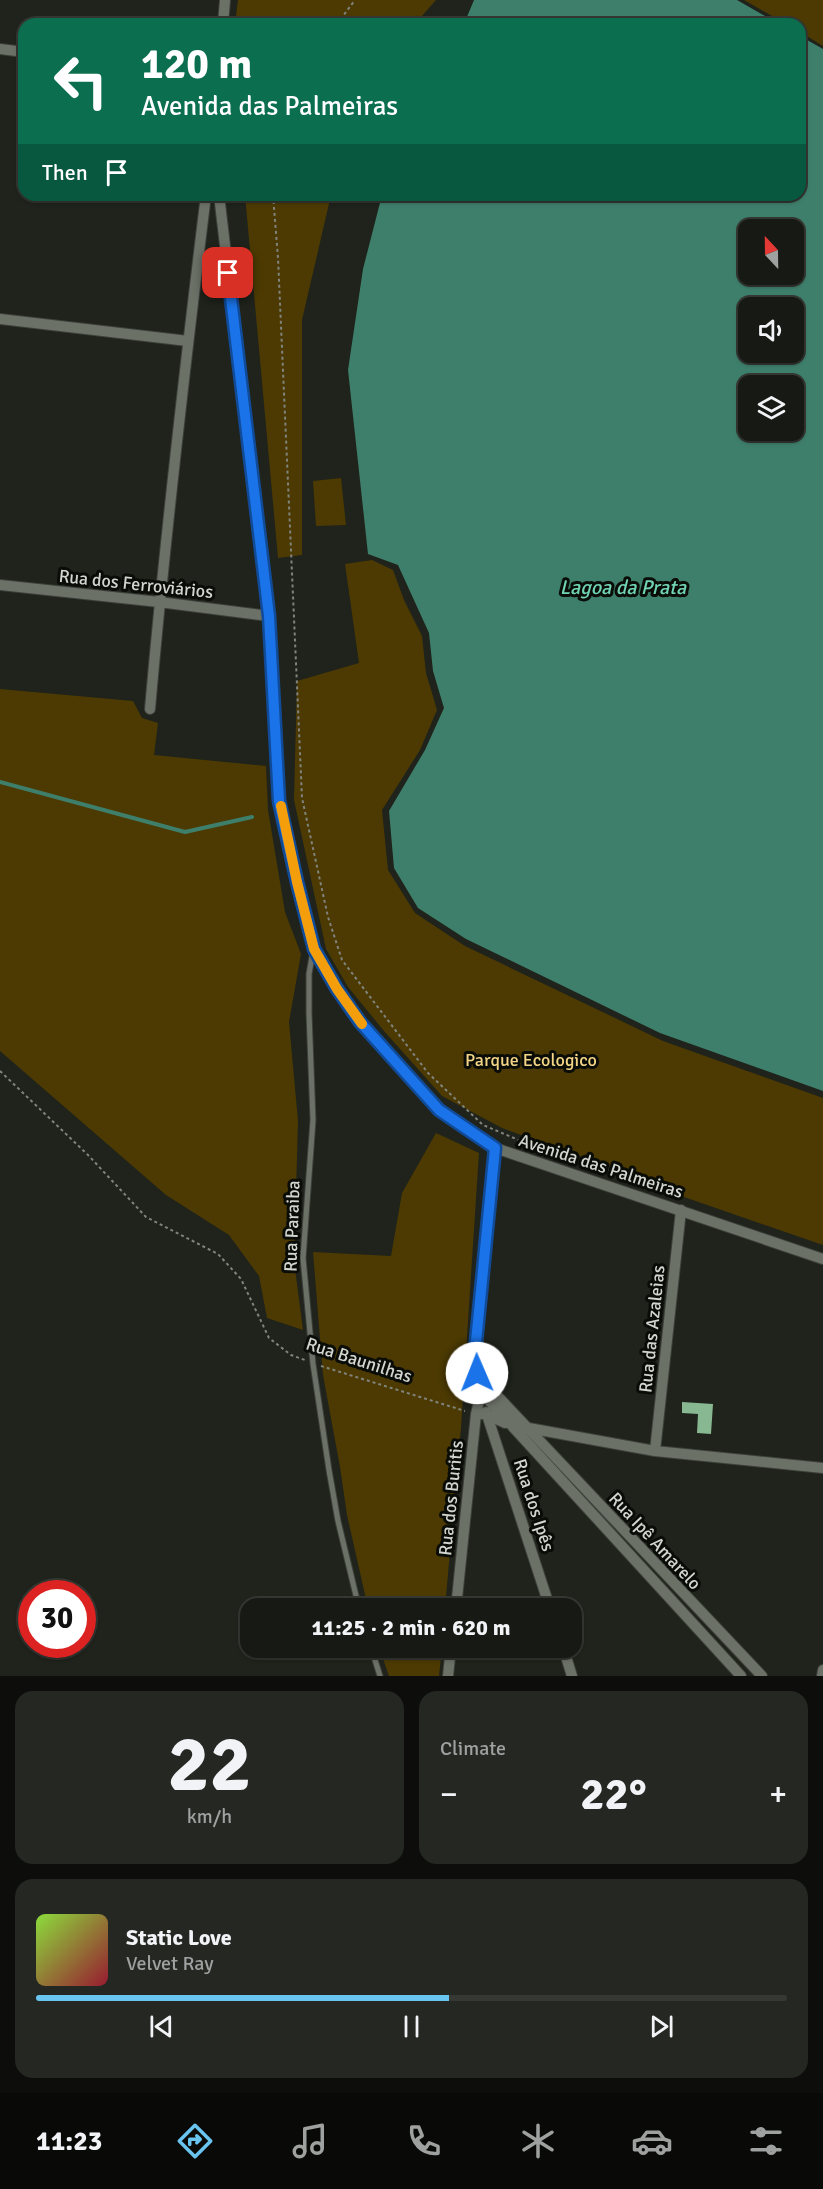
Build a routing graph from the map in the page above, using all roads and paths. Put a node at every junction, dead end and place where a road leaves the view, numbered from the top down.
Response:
1 (225, 0) edge
2 (355, 0) edge
3 (224, 18) edge
4 (342, 18) edge
5 (0, 49) edge
6 (18, 51) edge
7 (206, 201) edge
8 (220, 201) edge
9 (273, 201) edge
10 (0, 319) edge
11 (188, 341) junction
12 (0, 585) edge
13 (159, 602) junction
14 (269, 616) junction
15 (150, 709) dead end
16 (314, 949) junction
17 (0, 1071) edge
18 (495, 1148) junction
19 (631, 1180) dead end
20 (681, 1210) junction
21 (823, 1259) edge
22 (313, 1364) junction
23 (482, 1385) junction
24 (494, 1400) junction
25 (481, 1414) junction
26 (509, 1425) junction
27 (525, 1427) junction
28 (656, 1451) junction
29 (823, 1468) edge
30 (357, 1598) edge
31 (457, 1598) edge
32 (546, 1598) edge
33 (699, 1611) junction
34 (690, 1622) junction
35 (374, 1658) edge
36 (450, 1658) edge
37 (566, 1658) edge
38 (823, 1670) edge
39 (380, 1676) edge
40 (448, 1676) edge
41 (572, 1676) edge
42 (741, 1676) edge
43 (762, 1676) edge
44 (822, 1676) edge

1 - 3 street
2 - 4 path
5 - 6 street
7 - 11 street
8 - 14 street, Avenida das Palmeiras
9 - 19 path
10 - 11 street
11 - 13 street
12 - 13 street, Rua dos Ferroviários
13 - 14 street, Rua dos Ferroviários
13 - 15 street
14 - 16 street, Avenida das Palmeiras
16 - 18 street, Avenida das Palmeiras
16 - 22 lane, Rua Paraiba
17 - 22 path, Rua Baunilhas
18 - 20 street, Avenida das Palmeiras
18 - 23 street, Rua dos Buritis
20 - 21 street, Avenida das Palmeiras
20 - 28 street, Rua das Azaleias
22 - 25 path, Rua Baunilhas
22 - 30 lane, Rua Paraiba
23 - 24 street
23 - 25 street, Rua dos Buritis
24 - 25 street
24 - 26 street
24 - 27 street
25 - 26 street
25 - 31 street, Rua dos Buritis
25 - 32 street, Rua dos Ipês
26 - 27 street
26 - 34 street, Rua Ipê Amarelo
27 - 28 street
27 - 33 street, Rua Ipê Amarelo
28 - 29 street
33 - 34 street
33 - 43 street, Rua Ipê Amarelo
34 - 42 street, Rua Ipê Amarelo
35 - 39 lane
36 - 40 street
37 - 41 street
38 - 44 street

